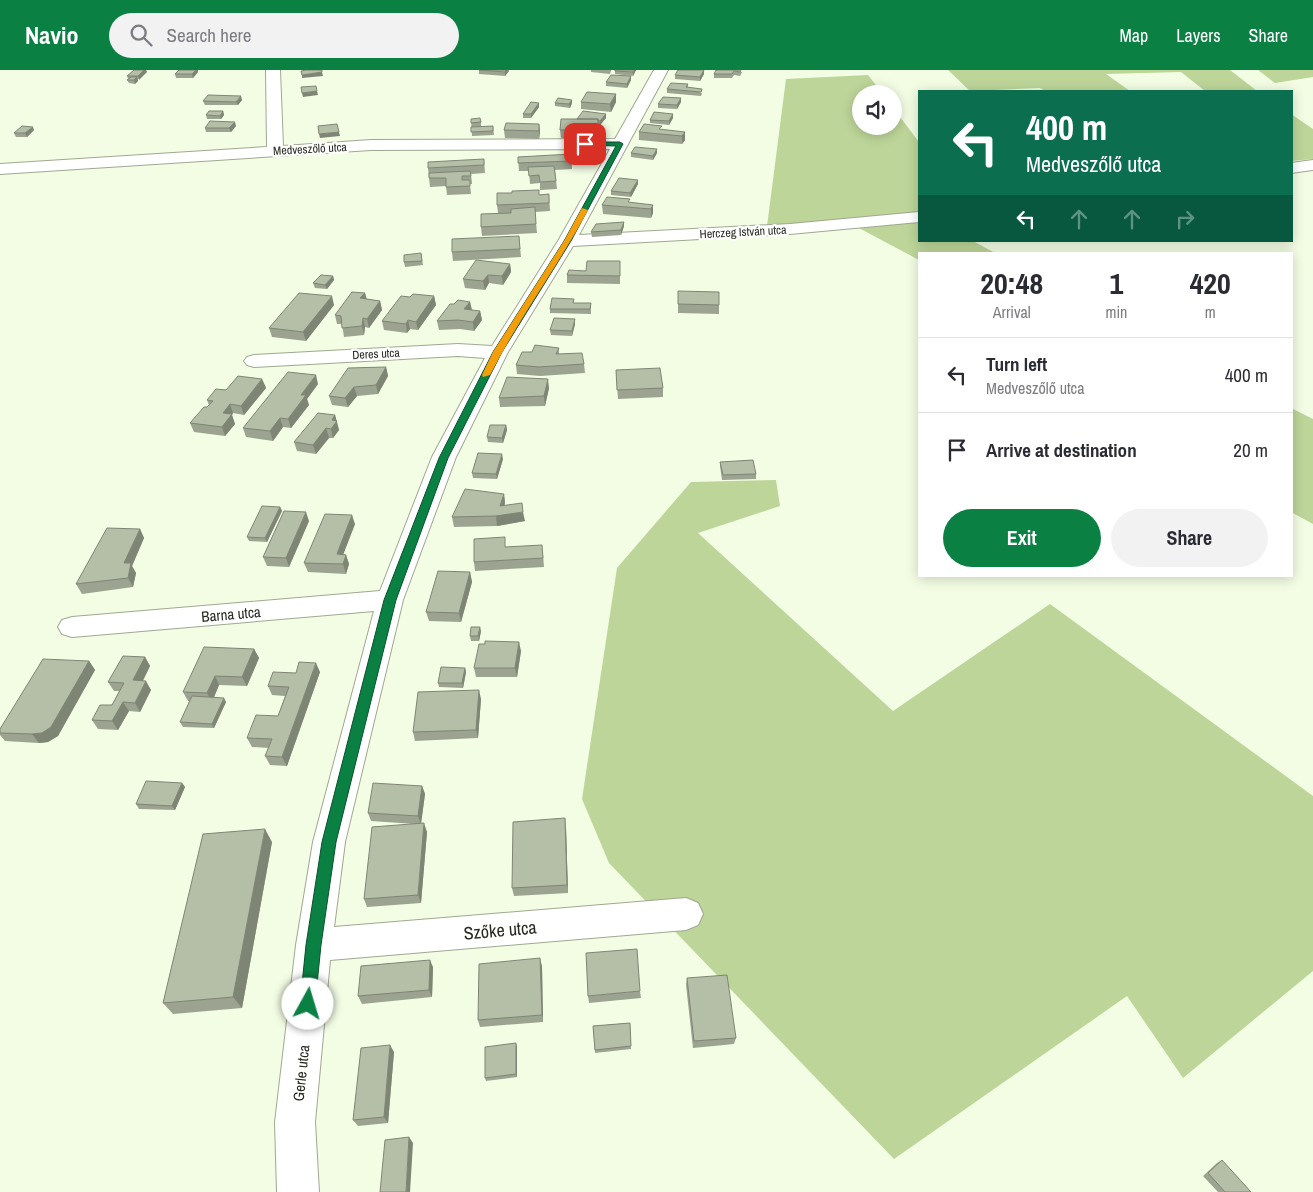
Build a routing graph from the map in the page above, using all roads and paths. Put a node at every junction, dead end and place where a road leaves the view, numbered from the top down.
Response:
1 (273, 70) edge
2 (662, 70) edge
3 (620, 144) junction
4 (275, 151) junction
5 (1313, 164) edge
6 (1293, 168) edge
7 (0, 169) edge
8 (918, 217) edge
9 (567, 241) junction
10 (498, 352) junction
11 (254, 361) dead end
12 (390, 600) junction
13 (72, 627) dead end
14 (686, 914) dead end
15 (314, 945) junction
16 (298, 1192) edge

1 - 4 street
2 - 3 street, Gerle utca
3 - 4 street, Medveszőlő utca
3 - 9 street, Gerle utca
4 - 7 street, Medveszőlő utca
5 - 6 street
8 - 9 street, Herczeg István utca
9 - 10 street, Gerle utca
10 - 11 street, Deres utca
10 - 12 street, Gerle utca
12 - 13 street, Barna utca
12 - 15 street, Gerle utca
14 - 15 street, Szőke utca
15 - 16 street, Gerle utca

